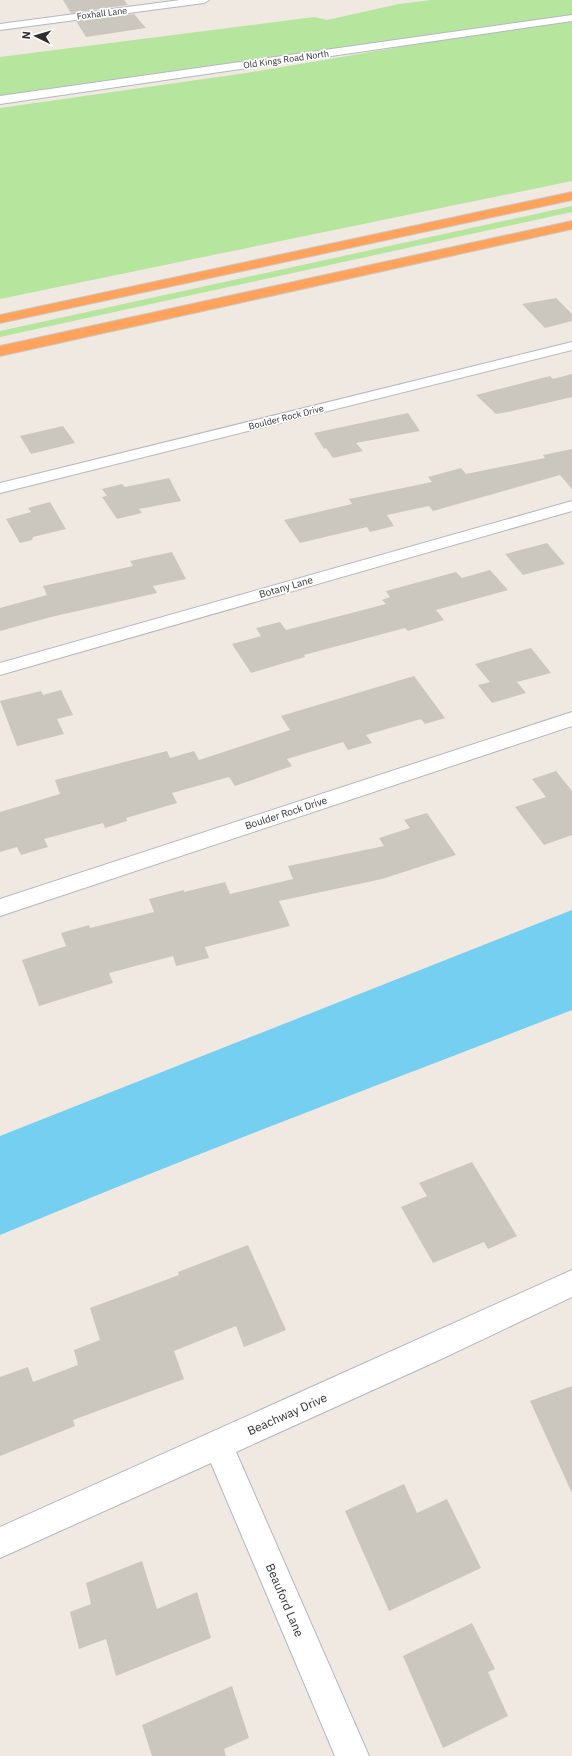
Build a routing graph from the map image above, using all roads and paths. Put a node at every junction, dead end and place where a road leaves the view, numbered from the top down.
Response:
1 (204, 0) edge
2 (572, 18) edge
3 (0, 27) edge
4 (0, 100) edge
5 (572, 196) edge
6 (572, 224) edge
7 (0, 319) edge
8 (572, 346) edge
9 (0, 351) edge
10 (0, 488) edge
11 (572, 506) edge
12 (0, 669) edge
13 (572, 719) edge
14 (0, 908) edge
15 (572, 1283) edge
16 (218, 1445) junction
17 (0, 1543) edge
18 (352, 1756) edge

1 - 3 street, Foxhall Lane
2 - 4 street, Old Kings Road North
5 - 7 highway
6 - 9 highway
8 - 10 street, Boulder Rock Drive
11 - 12 street, Botany Lane
13 - 14 street, Boulder Rock Drive
15 - 16 street, Beachway Drive
16 - 17 street, Beachway Drive
16 - 18 street, Beauford Lane

